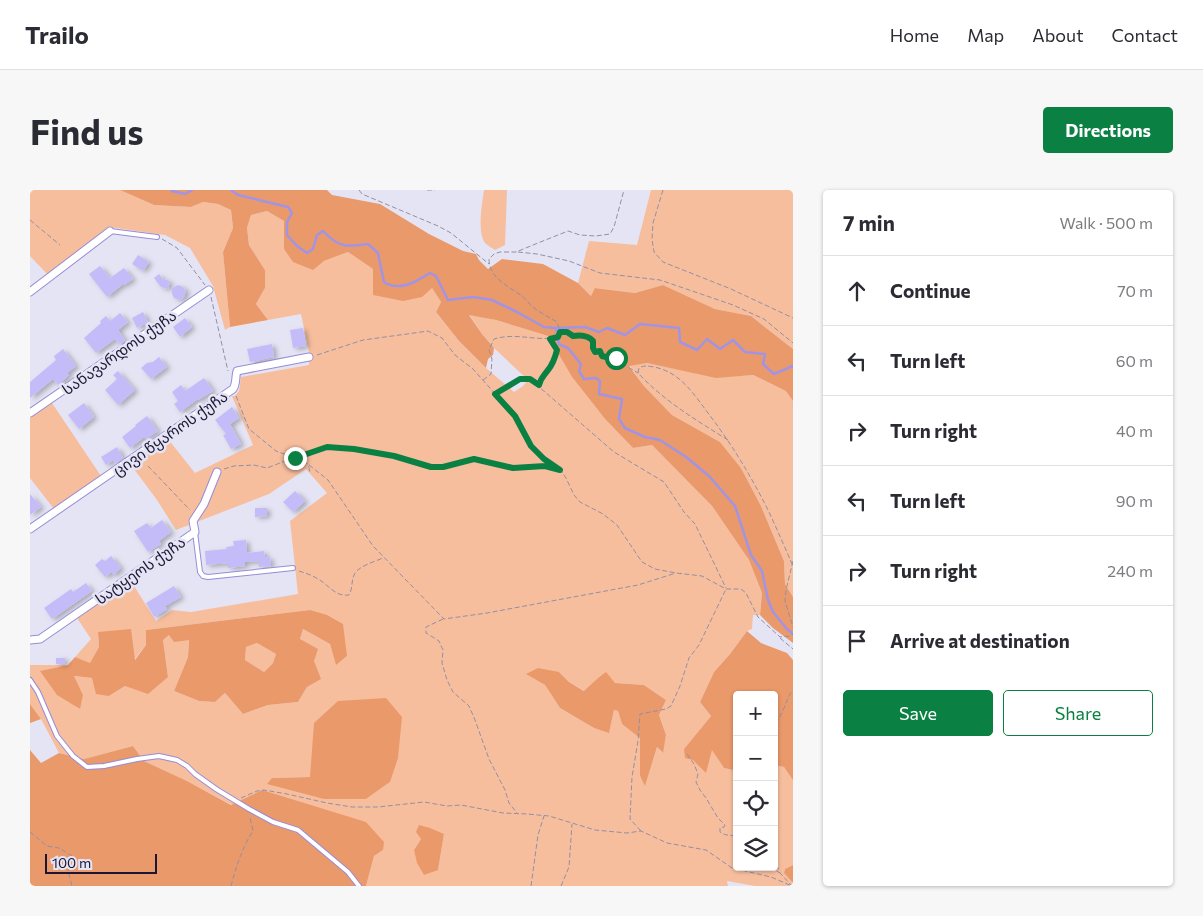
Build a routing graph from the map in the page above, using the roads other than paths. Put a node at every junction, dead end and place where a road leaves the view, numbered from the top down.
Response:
1 (110, 231) joint
2 (157, 237) road end
3 (209, 290) road end
4 (30, 292) edge
5 (309, 357) road end
6 (30, 413) edge
7 (216, 472) road end
8 (30, 529) edge
9 (195, 532) junction
10 (293, 568) road end
11 (30, 640) edge
12 (30, 680) edge
13 (358, 886) edge

1 - 2 lane
1 - 4 street
3 - 6 street, სანავარდოს ქუჩა
5 - 8 street, ცივი წყაროს ქუჩა
7 - 9 street, სატყეოს ქუჩა
9 - 10 lane
9 - 11 street, სატყეოს ქუჩა
12 - 13 lane

